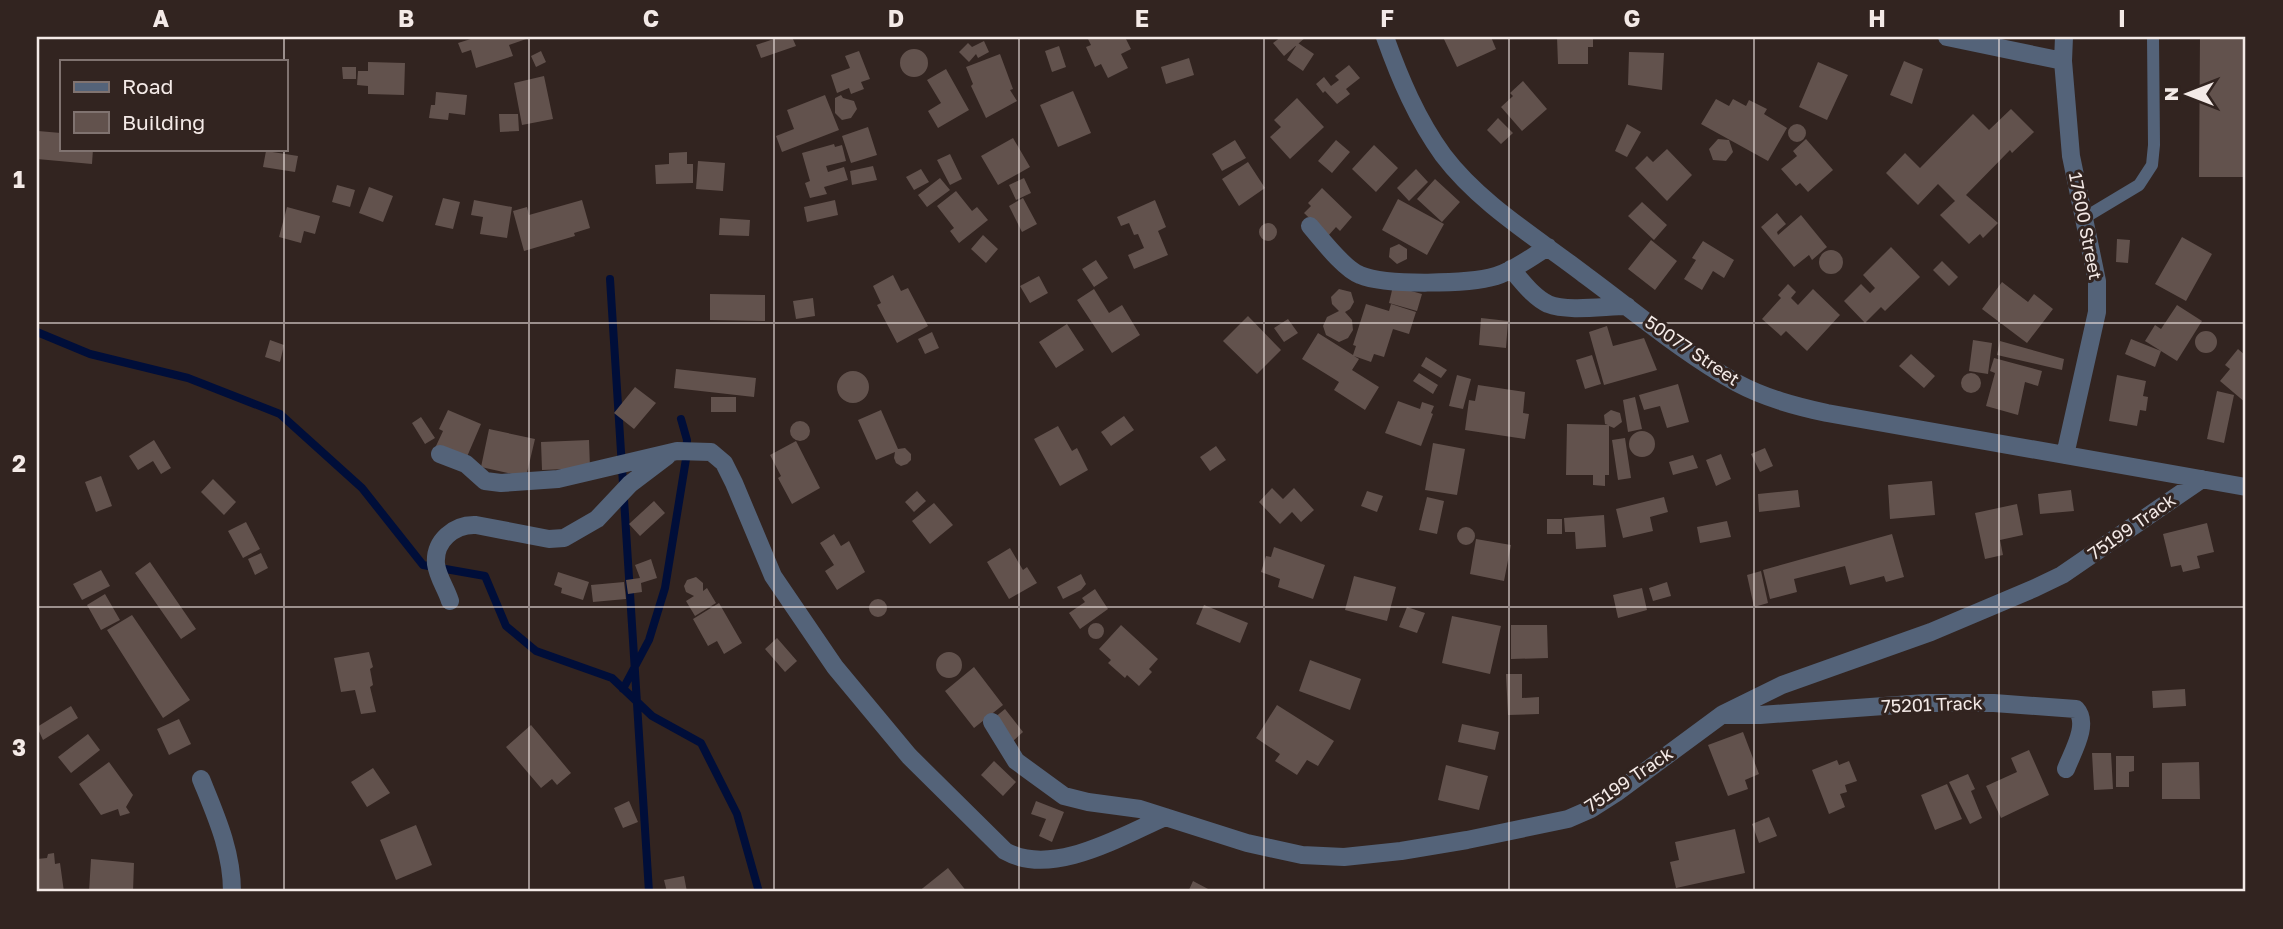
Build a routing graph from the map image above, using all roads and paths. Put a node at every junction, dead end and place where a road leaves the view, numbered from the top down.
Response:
1 (1385, 37) edge
2 (1947, 37) edge
3 (2064, 37) edge
4 (2153, 37) edge
5 (2063, 61) junction
6 (2084, 218) junction
7 (1310, 226) dead end
8 (1548, 247) junction
9 (1511, 270) junction
10 (1627, 306) junction
11 (672, 452) junction
12 (440, 454) dead end
13 (2065, 455) junction
14 (2202, 479) junction
15 (2246, 487) edge
16 (450, 601) dead end
17 (1723, 714) junction
18 (992, 722) dead end
19 (2066, 769) dead end
20 (201, 779) dead end
21 (1165, 817) junction
22 (232, 892) edge

1 - 8 street, 50077 Street
2 - 5 street
3 - 5 street, 17600 Street
4 - 6 lane
5 - 6 street, 17600 Street
6 - 13 street, 17600 Street
7 - 9 street
8 - 9 street
8 - 10 street, 50077 Street
9 - 10 street
10 - 13 street, 50077 Street
11 - 12 street
11 - 16 street
11 - 21 street
13 - 14 street, 50077 Street
14 - 15 street, 50077 Street
14 - 17 street, 75199 Track
17 - 19 street, 75201 Track
17 - 21 street, 75199 Track
18 - 21 street, 75199 Track
20 - 22 street

